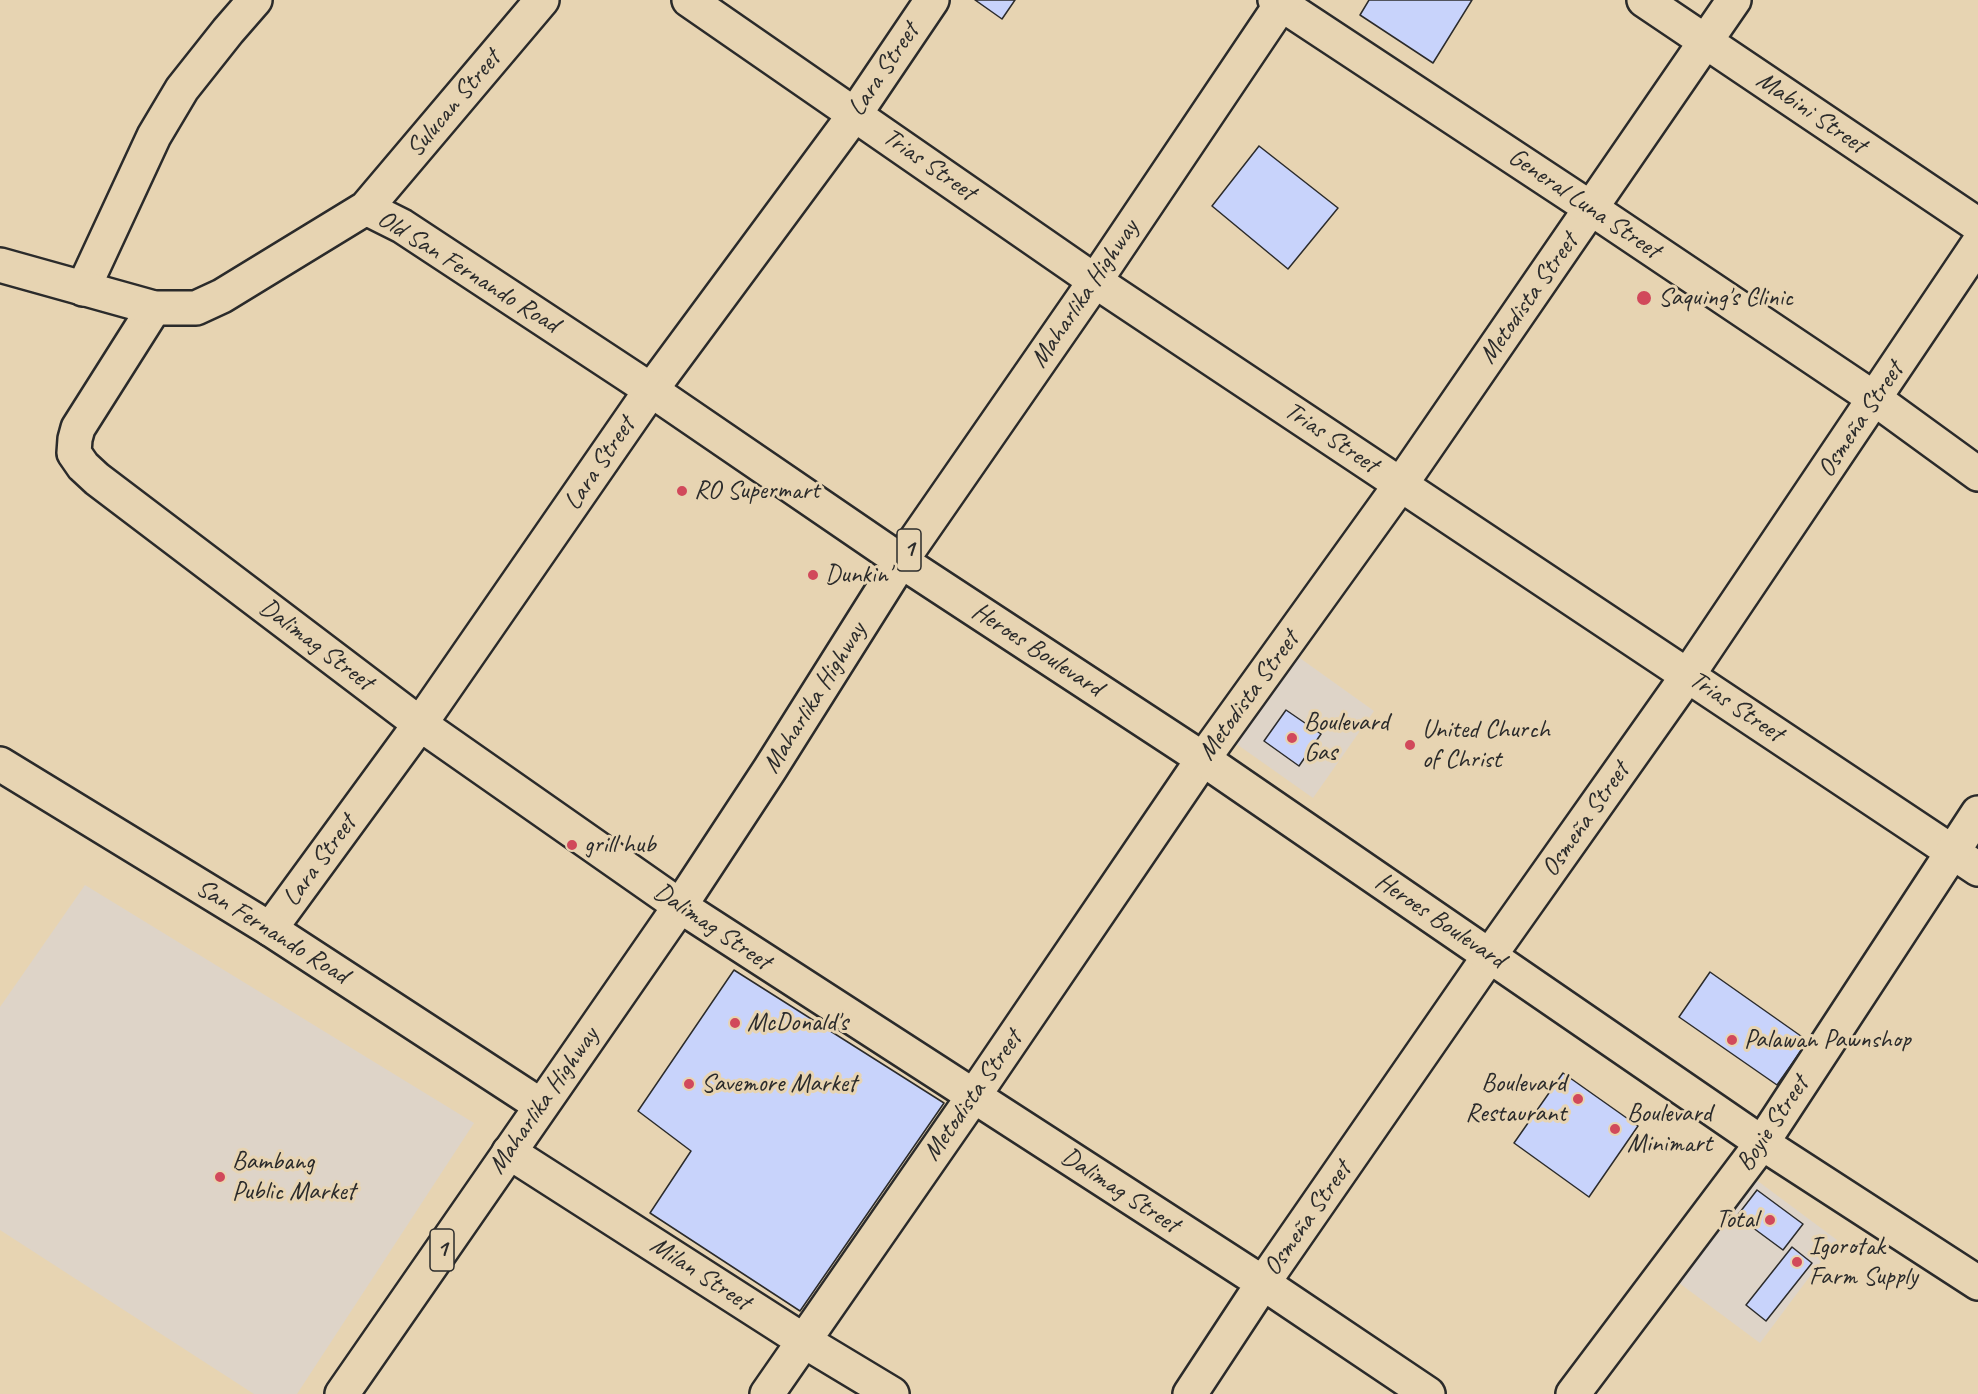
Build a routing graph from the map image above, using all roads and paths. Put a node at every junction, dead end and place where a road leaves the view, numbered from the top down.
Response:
1 (255, 0) edge
2 (542, 0) edge
3 (689, 0) edge
4 (932, 0) edge
5 (1644, 0) edge
6 (1734, 0) edge
7 (1280, 2) edge
8 (1706, 42) junction
9 (855, 114) junction
10 (366, 208) junction
11 (1592, 209) junction
12 (1978, 225) edge
13 (1978, 244) edge
14 (0, 265) edge
15 (1095, 281) junction
16 (83, 289) junction
17 (154, 308) junction
18 (651, 390) junction
19 (1875, 399) junction
20 (1978, 474) edge
21 (1401, 484) junction
22 (901, 561) junction
23 (1688, 675) junction
24 (420, 724) junction
25 (1203, 759) junction
26 (0, 764) edge
27 (1978, 813) edge
28 (1952, 850) junction
29 (1978, 869) edge
30 (680, 906) junction
31 (270, 930) junction
32 (1490, 955) junction
33 (973, 1097) junction
34 (540, 1105) junction
35 (1762, 1143) junction
36 (509, 1152) junction
37 (1263, 1283) junction
38 (1978, 1283) edge
39 (804, 1341) junction
40 (342, 1394) edge
41 (767, 1394) edge
42 (892, 1394) edge
43 (1190, 1394) edge
44 (1428, 1394) edge
45 (1573, 1394) edge

1 - 16 street
2 - 10 street, Sulucan Street
3 - 9 street, Trias Street
4 - 9 street, Lara Street
5 - 8 street, Mabini Street
6 - 8 street, Metodista Street
7 - 11 street, General Luna Street
7 - 15 street, Maharlika Highway / 1
8 - 11 street, Metodista Street
8 - 12 street, Mabini Street
9 - 15 street, Trias Street
9 - 18 street, Lara Street
10 - 17 street, Old San Fernando Road
10 - 18 street, Old San Fernando Road
11 - 19 street, General Luna Street
11 - 21 street, Metodista Street
13 - 19 street, Osmeña Street
14 - 16 street, Old San Fernando Road
15 - 21 street, Trias Street
15 - 22 street, Maharlika Highway / 1
16 - 17 street, Old San Fernando Road
17 - 24 street, Dalimag Street
18 - 22 street, Old San Fernando Road
18 - 24 street, Lara Street
19 - 20 street, General Luna Street
19 - 23 street, Osmeña Street
21 - 23 street, Trias Street
21 - 25 street, Metodista Street
22 - 25 street, Heroes Boulevard
22 - 30 street, Maharlika Highway / 1
23 - 28 street, Trias Street
23 - 32 street, Osmeña Street
24 - 30 street, Dalimag Street
24 - 31 street, Lara Street
25 - 32 street, Heroes Boulevard
25 - 33 street, Metodista Street
26 - 31 street, San Fernando Road
27 - 28 street, Boyie Street
28 - 29 street, Trias Street
28 - 35 street, Boyie Street
30 - 33 street, Dalimag Street
30 - 34 street, Maharlika Highway / 1
31 - 34 street, San Fernando Road
32 - 35 street, Heroes Boulevard
32 - 37 street, Osmeña Street
33 - 37 street, Dalimag Street
33 - 39 street, Metodista Street
34 - 36 street, Maharlika Highway / 1
35 - 38 street, Heroes Boulevard
35 - 45 street, Boyie Street
36 - 39 street, Milan Street
36 - 40 street, Maharlika Highway / 1
37 - 43 street, Osmeña Street
37 - 44 street, Dalimag Street
39 - 41 street, Metodista Street
39 - 42 street, Milan Street

